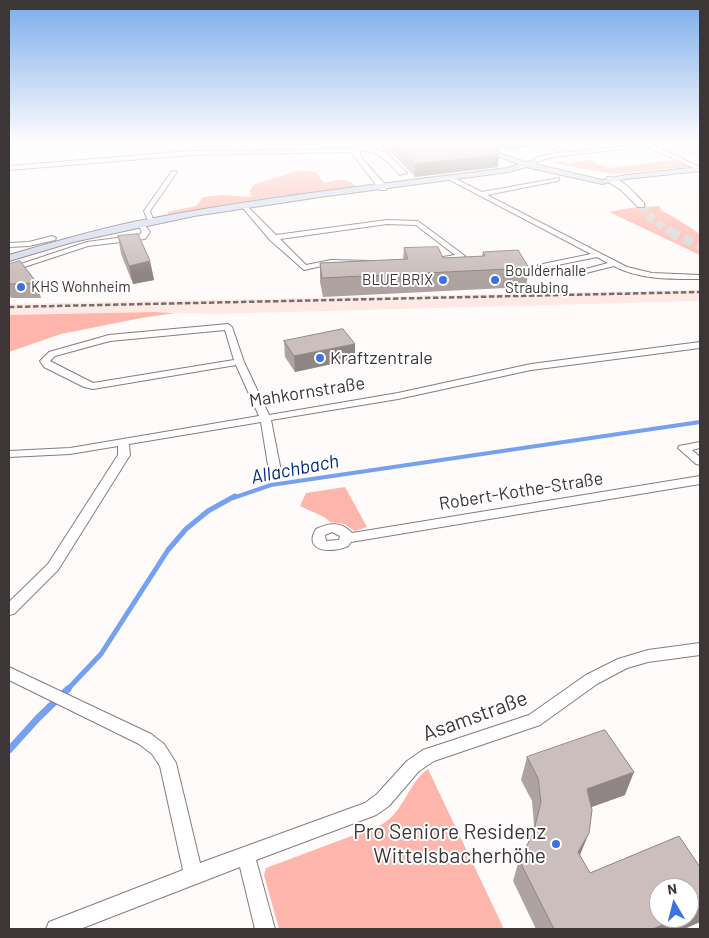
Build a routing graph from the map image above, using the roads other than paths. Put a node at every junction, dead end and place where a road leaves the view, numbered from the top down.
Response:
1 (164, 188) edge
2 (382, 188) edge
3 (470, 188) edge
4 (513, 188) edge
5 (620, 188) edge
6 (482, 194) junction
7 (641, 205) tunnel mouth
8 (244, 206) junction
9 (146, 223) junction
10 (52, 238) dead end
11 (273, 238) junction
12 (9, 245) edge
13 (598, 255) junction
14 (9, 258) edge
15 (430, 260) edge
16 (382, 262) edge
17 (614, 264) junction
18 (541, 267) dead end
19 (9, 270) edge
20 (581, 273) dead end
21 (700, 277) edge
22 (700, 345) edge
23 (239, 362) junction
24 (264, 418) junction
25 (123, 443) junction
26 (700, 445) edge
27 (9, 454) edge
28 (700, 462) edge
29 (275, 471) dead end
30 (700, 480) edge
31 (347, 538) dead end
32 (9, 610) edge
33 (700, 649) edge
34 (9, 673) edge
35 (246, 855) junction
36 (193, 875) junction
37 (56, 929) edge
38 (265, 929) edge

1 - 9 street
2 - 8 main road
3 - 6 street
4 - 6 street
5 - 7 street
6 - 13 street
8 - 9 main road
8 - 11 street
9 - 14 main road
9 - 19 street
10 - 12 street
11 - 15 street
11 - 16 street
13 - 17 street
13 - 18 street
17 - 20 street
17 - 21 street
22 - 24 street, Mahkornstraße
23 - 23 street
23 - 24 street
24 - 25 street, Mahkornstraße
24 - 29 street
25 - 27 street, Mahkornstraße
25 - 32 street
26 - 28 street
30 - 31 street, Robert-Kothe-Straße
33 - 35 street, Asamstraße
34 - 36 street
35 - 36 street, Asamstraße
35 - 38 street
36 - 37 street, Asamstraße

